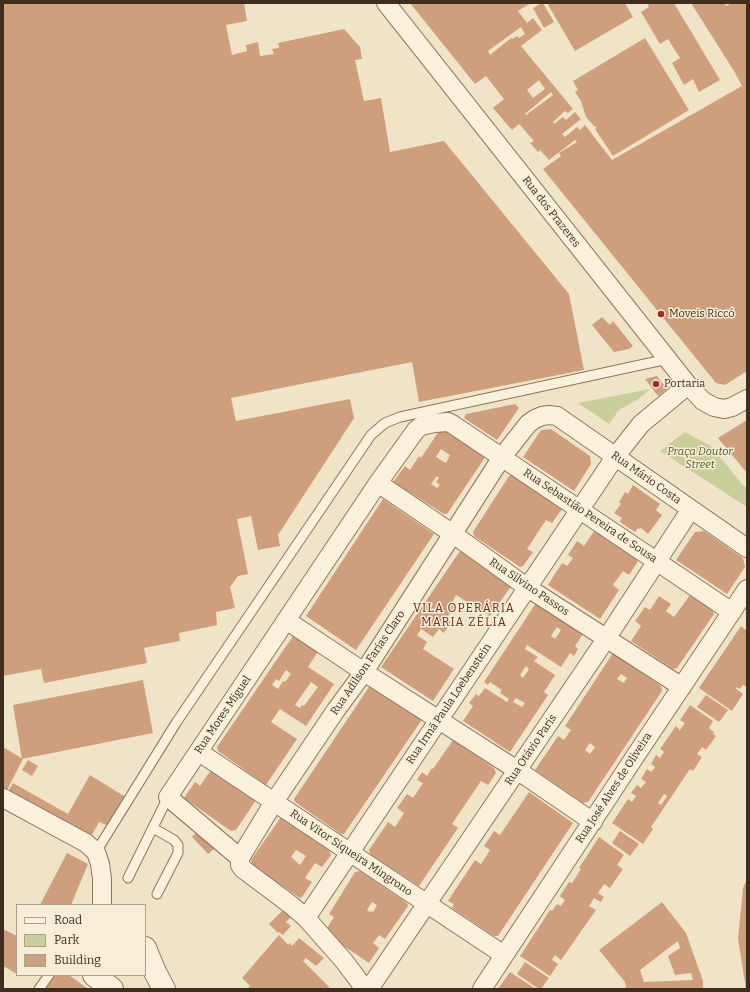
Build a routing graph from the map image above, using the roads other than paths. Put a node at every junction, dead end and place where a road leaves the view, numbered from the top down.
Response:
1 (386, 3) edge
2 (668, 359) junction
3 (688, 385) junction
4 (747, 399) edge
5 (542, 416) joint
6 (448, 422) joint
7 (615, 456) junction
8 (502, 457) junction
9 (378, 484) junction
10 (580, 509) junction
11 (691, 509) junction
12 (453, 534) junction
13 (747, 548) edge
14 (657, 561) junction
15 (528, 588) junction
16 (747, 589) edge
17 (732, 612) junction
18 (286, 620) junction
19 (606, 639) junction
20 (364, 672) junction
21 (682, 687) junction
22 (439, 720) junction
23 (199, 752) junction
24 (517, 770) junction
25 (168, 797) junction
26 (3, 798) edge
27 (274, 802) junction
28 (592, 822) junction
29 (153, 828) junction
30 (96, 852) junction
31 (350, 853) junction
32 (240, 858) junction
33 (128, 878) dead end
34 (157, 894) dead end
35 (102, 904) edge
36 (427, 904) junction
37 (306, 918) junction
38 (146, 950) edge
39 (504, 955) junction
40 (48, 976) edge
41 (95, 976) edge
42 (39, 989) edge
43 (112, 989) edge
44 (164, 989) edge
45 (366, 989) edge
46 (369, 989) edge
47 (482, 989) edge

1 - 2 street, Rua dos Prazeres
2 - 3 street, Rua dos Prazeres
2 - 30 lane
3 - 4 street, Rua dos Prazeres
3 - 7 street, Rua Irmã Paula Loebenstein
5 - 7 street, Rua Mário Costa
5 - 8 street, Rua Adilson Farias Claro
6 - 8 street, Rua Sebastião Pereira de Sousa
6 - 9 street, Rua Mores Miguel
7 - 10 street, Rua Irmã Paula Loebenstein
7 - 11 street, Rua Mário Costa
8 - 10 street, Rua Sebastião Pereira de Sousa
8 - 12 street, Rua Adilson Farias Claro
9 - 12 street, Rua Silvino Passos
9 - 18 street, Rua Mores Miguel
10 - 14 street, Rua Sebastião Pereira de Sousa
10 - 15 street, Rua Irmã Paula Loebenstein
11 - 13 street, Rua Mário Costa
11 - 14 street, Rua Otávio Paris
12 - 15 street, Rua Silvino Passos
12 - 20 street, Rua Adilson Farias Claro
14 - 17 street, Rua Sebastião Pereira de Sousa
14 - 19 street, Rua Otávio Paris
15 - 19 street, Rua Silvino Passos
15 - 22 street, Rua Irmã Paula Loebenstein
16 - 17 street, Rua José Alves de Oliveira
17 - 21 street, Rua José Alves de Oliveira
18 - 20 street
18 - 23 street, Rua Mores Miguel
19 - 21 street, Rua Silvino Passos
19 - 24 street, Rua Otávio Paris
20 - 22 street
20 - 27 street, Rua Adilson Farias Claro
21 - 28 street, Rua José Alves de Oliveira
22 - 24 street
22 - 31 street, Rua Irmã Paula Loebenstein
23 - 25 street, Rua Mores Miguel
23 - 27 street, Rua Vitor Siqueira Mingrono
24 - 28 street
24 - 36 street, Rua Otávio Paris
25 - 29 lane
25 - 32 street
26 - 30 street
27 - 31 street, Rua Vitor Siqueira Mingrono
27 - 32 street, Rua Adilson Farias Claro
28 - 39 street, Rua José Alves de Oliveira
29 - 33 lane
29 - 34 lane
30 - 35 street
31 - 36 street, Rua Vitor Siqueira Mingrono
31 - 37 street, Rua Irmã Paula Loebenstein
32 - 37 street
36 - 39 street, Rua Vitor Siqueira Mingrono
36 - 46 street, Rua Otávio Paris
37 - 45 street
38 - 44 street
39 - 47 street, Rua José Alves de Oliveira
40 - 42 lane
41 - 43 street

